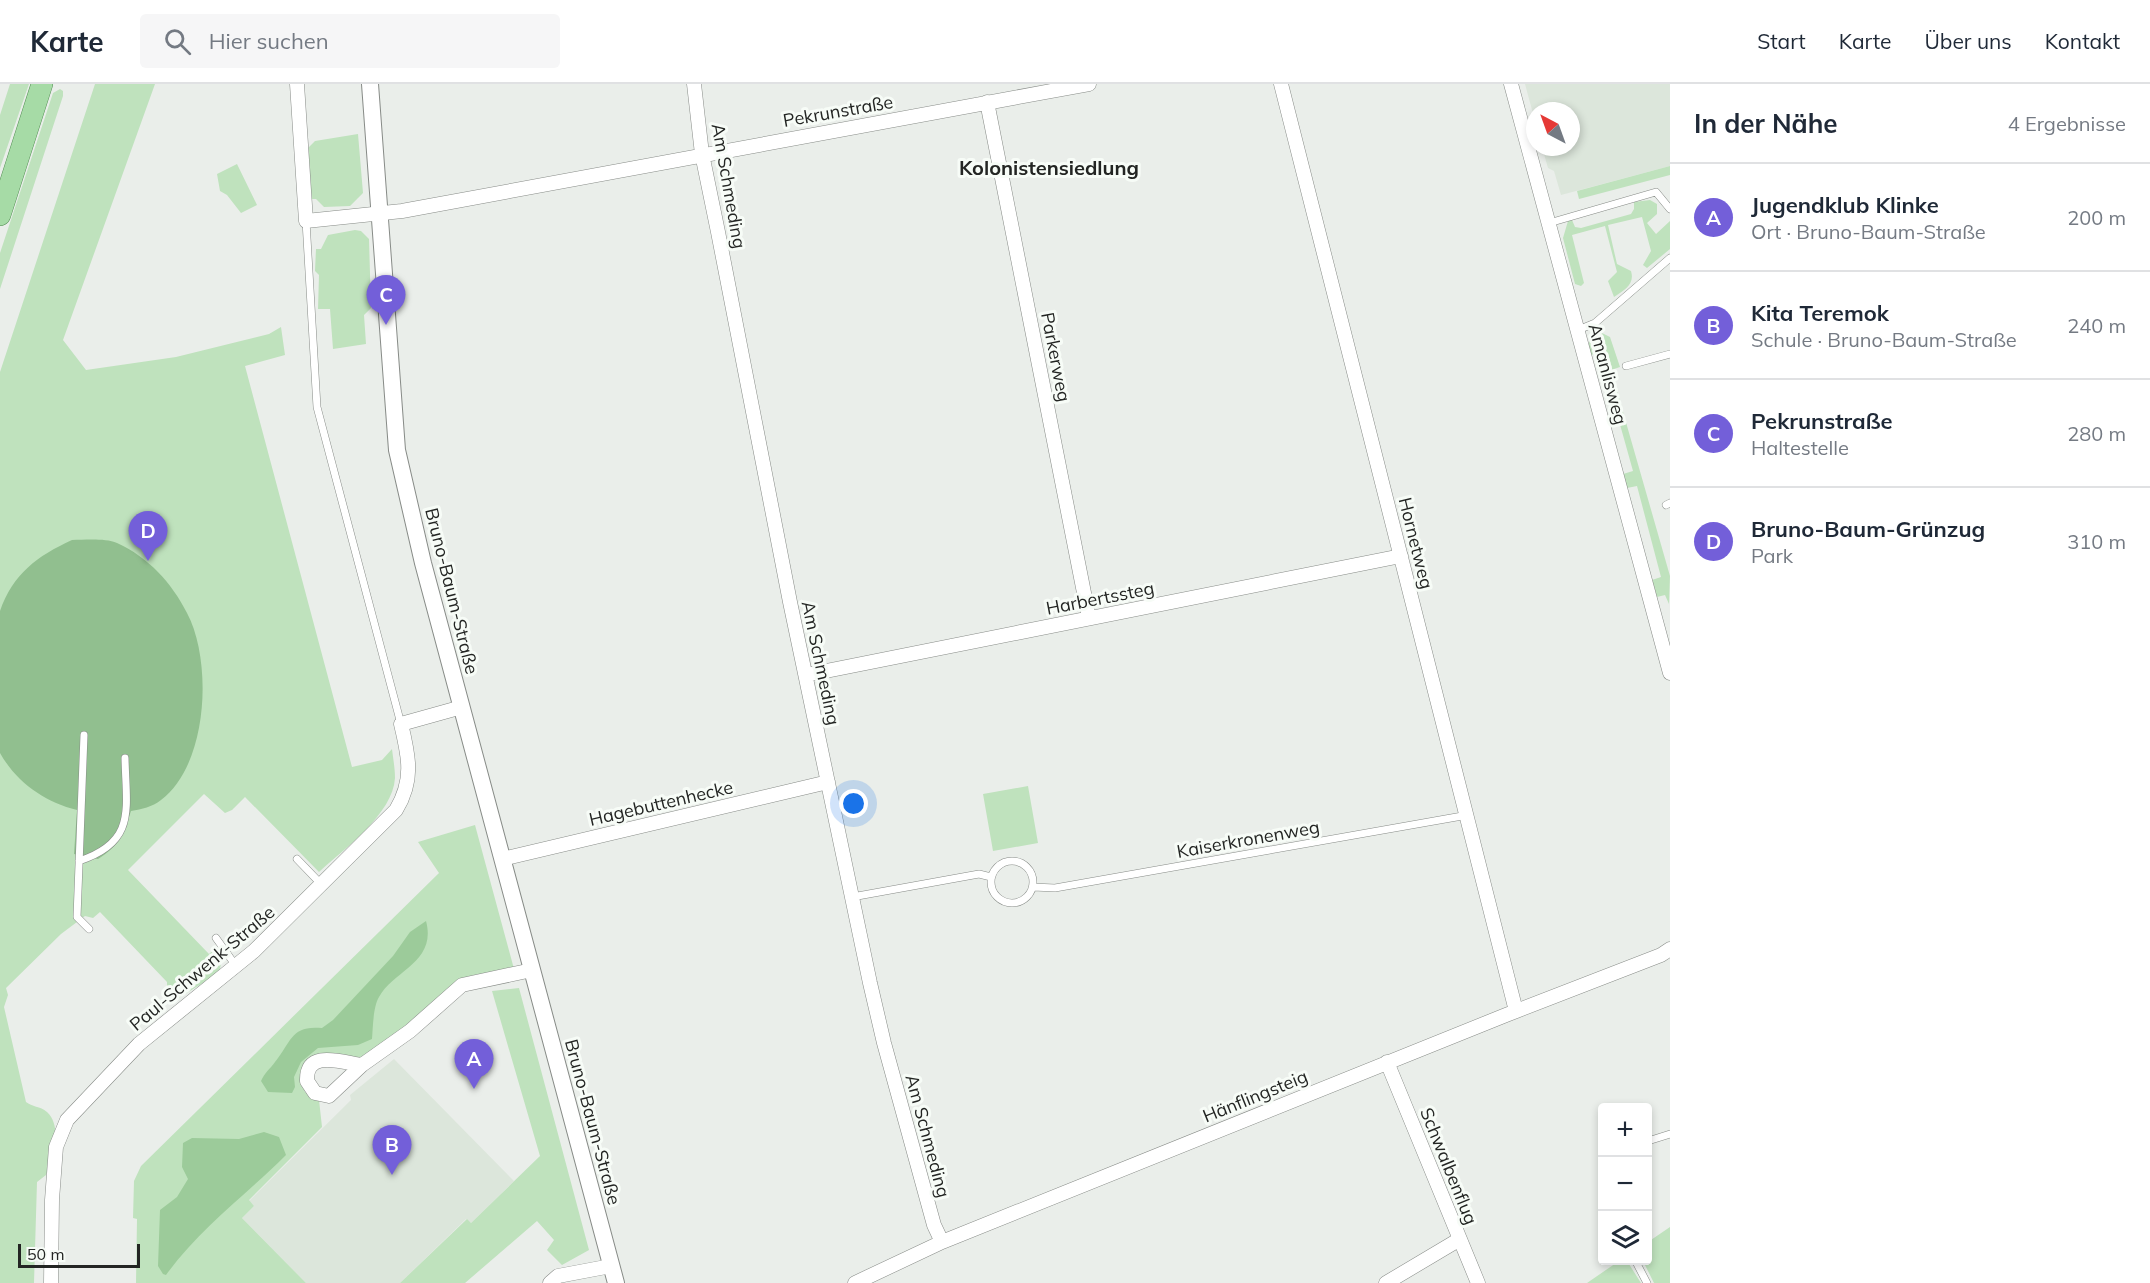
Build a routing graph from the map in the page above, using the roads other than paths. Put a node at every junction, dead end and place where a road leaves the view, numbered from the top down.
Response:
1 (297, 84) edge
2 (370, 84) edge
3 (694, 84) edge
4 (1089, 84) edge
5 (1281, 84) edge
6 (1511, 84) edge
7 (42, 86) edge
8 (1052, 87) edge
9 (987, 102) junction
10 (702, 154) junction
11 (1670, 209) edge
12 (381, 213) junction
13 (0, 215) edge
14 (306, 221) junction
15 (1549, 223) junction
16 (1670, 258) edge
17 (1578, 330) junction
18 (1670, 354) edge
19 (1626, 366) dead end
20 (1401, 556) junction
21 (1089, 618) junction
22 (1670, 673) edge
23 (806, 675) junction
24 (462, 707) junction
25 (402, 724) junction
26 (84, 735) dead end
27 (124, 758) dead end
28 (828, 782) junction
29 (1468, 815) junction
30 (297, 859) dead end
31 (502, 859) junction
32 (79, 861) junction
33 (991, 877) junction
34 (322, 885) junction
35 (1033, 887) junction
36 (852, 897) junction
37 (89, 929) dead end
38 (216, 938) dead end
39 (1670, 949) edge
40 (236, 966) junction
41 (532, 970) junction
42 (1516, 1011) junction
43 (1387, 1062) junction
44 (362, 1065) dead end
45 (1670, 1134) edge
46 (1652, 1139) edge
47 (1460, 1239) junction
48 (942, 1242) junction
49 (1638, 1265) edge
50 (611, 1266) junction
51 (51, 1283) edge
52 (550, 1283) edge
53 (616, 1283) edge
54 (855, 1283) edge
55 (1386, 1283) edge
56 (1479, 1283) edge
57 (1647, 1283) edge

1 - 14 street
2 - 12 street, Bruno-Baum-Straße
3 - 10 street, Am Schmeding
4 - 8 street, Pekrunstraße
5 - 20 street, Hornetweg
6 - 15 street, Amanlisweg
7 - 13 main road
8 - 9 street, Pekrunstraße
9 - 10 street, Pekrunstraße
9 - 21 street, Parkerweg
10 - 12 street, Pekrunstraße
10 - 23 street, Am Schmeding
11 - 15 lane
12 - 14 street
12 - 24 street, Bruno-Baum-Straße
14 - 25 lane
15 - 17 street, Amanlisweg
16 - 17 lane
17 - 22 street, Amanlisweg
18 - 19 lane
20 - 21 street, Harbertssteg
20 - 29 street, Hornetweg
21 - 23 street, Harbertssteg
23 - 28 street, Am Schmeding
24 - 25 street
24 - 31 street, Bruno-Baum-Straße
25 - 34 street, Paul-Schwenk-Straße
26 - 32 lane
27 - 32 lane
28 - 31 street, Hagebuttenhecke
28 - 36 street, Am Schmeding
29 - 35 lane, Kaiserkronenweg
29 - 42 street, Hornetweg
30 - 34 lane
31 - 41 street, Bruno-Baum-Straße
32 - 37 lane
33 - 35 lane
33 - 35 lane
33 - 36 lane
34 - 40 street, Paul-Schwenk-Straße
36 - 48 street, Am Schmeding
38 - 40 lane
39 - 42 street, Hänflingsteig
40 - 51 street, Paul-Schwenk-Straße
41 - 44 street
41 - 50 street, Bruno-Baum-Straße
42 - 43 street, Hänflingsteig
43 - 47 street, Schwalbenflug
43 - 48 street, Hänflingsteig
45 - 46 lane
47 - 55 street
47 - 56 street, Schwalbenflug
48 - 54 street, Hänflingsteig
49 - 57 lane
50 - 52 street
50 - 53 street, Bruno-Baum-Straße

